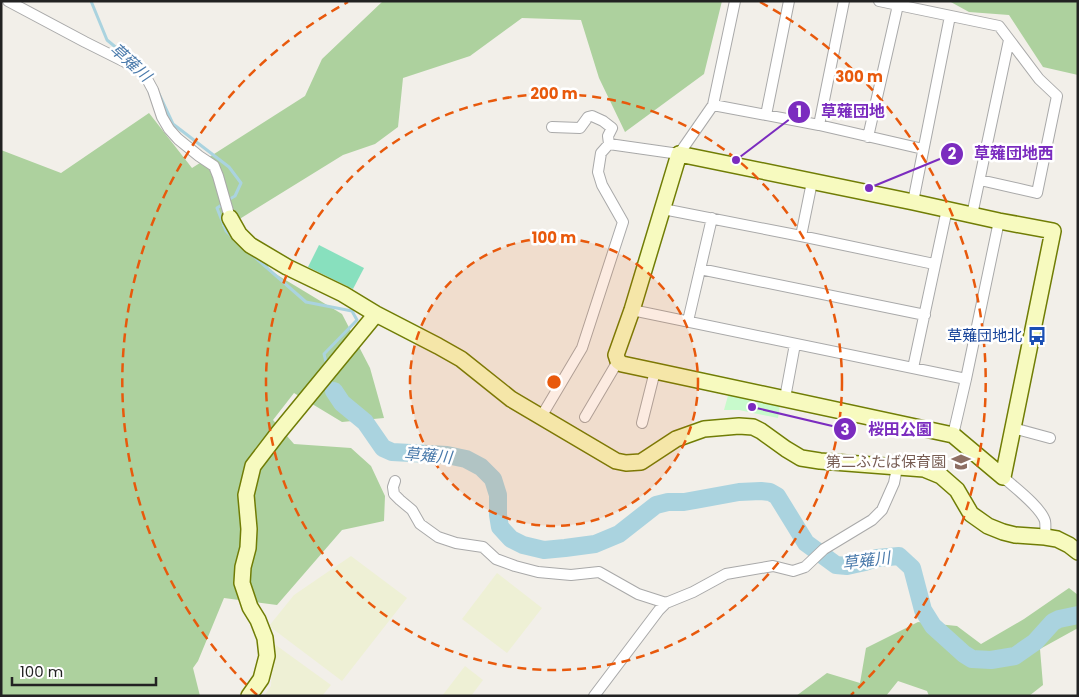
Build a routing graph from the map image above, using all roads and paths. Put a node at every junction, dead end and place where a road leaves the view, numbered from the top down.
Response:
1 (8, 1) edge
2 (735, 1) edge
3 (789, 1) edge
4 (844, 1) edge
5 (879, 1) edge
6 (898, 5) junction
7 (950, 16) junction
8 (1009, 40) junction
9 (713, 105) junction
10 (766, 115) junction
11 (819, 125) junction
12 (552, 127) dead end
13 (868, 137) junction
14 (609, 144) junction
15 (923, 149) junction
16 (679, 154) junction
17 (980, 180) junction
18 (812, 182) junction
19 (912, 202) junction
20 (663, 209) junction
21 (947, 210) junction
22 (972, 215) junction
23 (230, 218) joint
24 (712, 218) junction
25 (999, 221) junction
26 (801, 236) junction
27 (934, 264) junction
28 (700, 269) junction
29 (632, 310) junction
30 (376, 314) junction
31 (925, 315) junction
32 (688, 321) junction
33 (795, 344) junction
34 (618, 361) junction
35 (913, 368) junction
36 (654, 371) junction
37 (966, 379) junction
38 (785, 398) junction
39 (585, 417) dead end
40 (541, 418) junction
41 (642, 423) dead end
42 (1013, 428) junction
43 (954, 434) junction
44 (1050, 438) dead end
45 (897, 468) junction
46 (1003, 477) junction
47 (395, 480) dead end
48 (1044, 537) junction
49 (1078, 552) edge
50 (666, 603) junction
51 (249, 696) edge
52 (594, 696) edge

1 - 23 street
2 - 9 street
3 - 10 street
4 - 11 street
5 - 6 street
6 - 7 street
6 - 13 street
7 - 8 street
7 - 15 street
8 - 17 street
8 - 17 street
9 - 10 street
9 - 16 street
10 - 11 street
11 - 13 street
12 - 14 street
13 - 15 street
14 - 16 street
14 - 40 street
15 - 19 street
16 - 18 street
16 - 20 street
17 - 22 street
18 - 19 street
18 - 26 street
19 - 21 street
20 - 24 street
20 - 29 street
21 - 22 street
21 - 27 street
22 - 25 street
23 - 30 street
24 - 26 street
24 - 28 street
25 - 37 street
25 - 42 street
26 - 27 street
27 - 31 street
28 - 31 street
28 - 32 street
29 - 32 street
29 - 34 street
30 - 40 street
30 - 51 street
31 - 35 street
32 - 33 street
33 - 35 street
33 - 38 street
34 - 36 street
34 - 39 street
35 - 37 street
36 - 38 street
36 - 41 street
37 - 43 street
38 - 43 street
40 - 45 street
42 - 44 street
42 - 46 street
43 - 46 street
45 - 48 street
45 - 50 street
46 - 48 street
47 - 50 street
48 - 49 street
50 - 52 street

